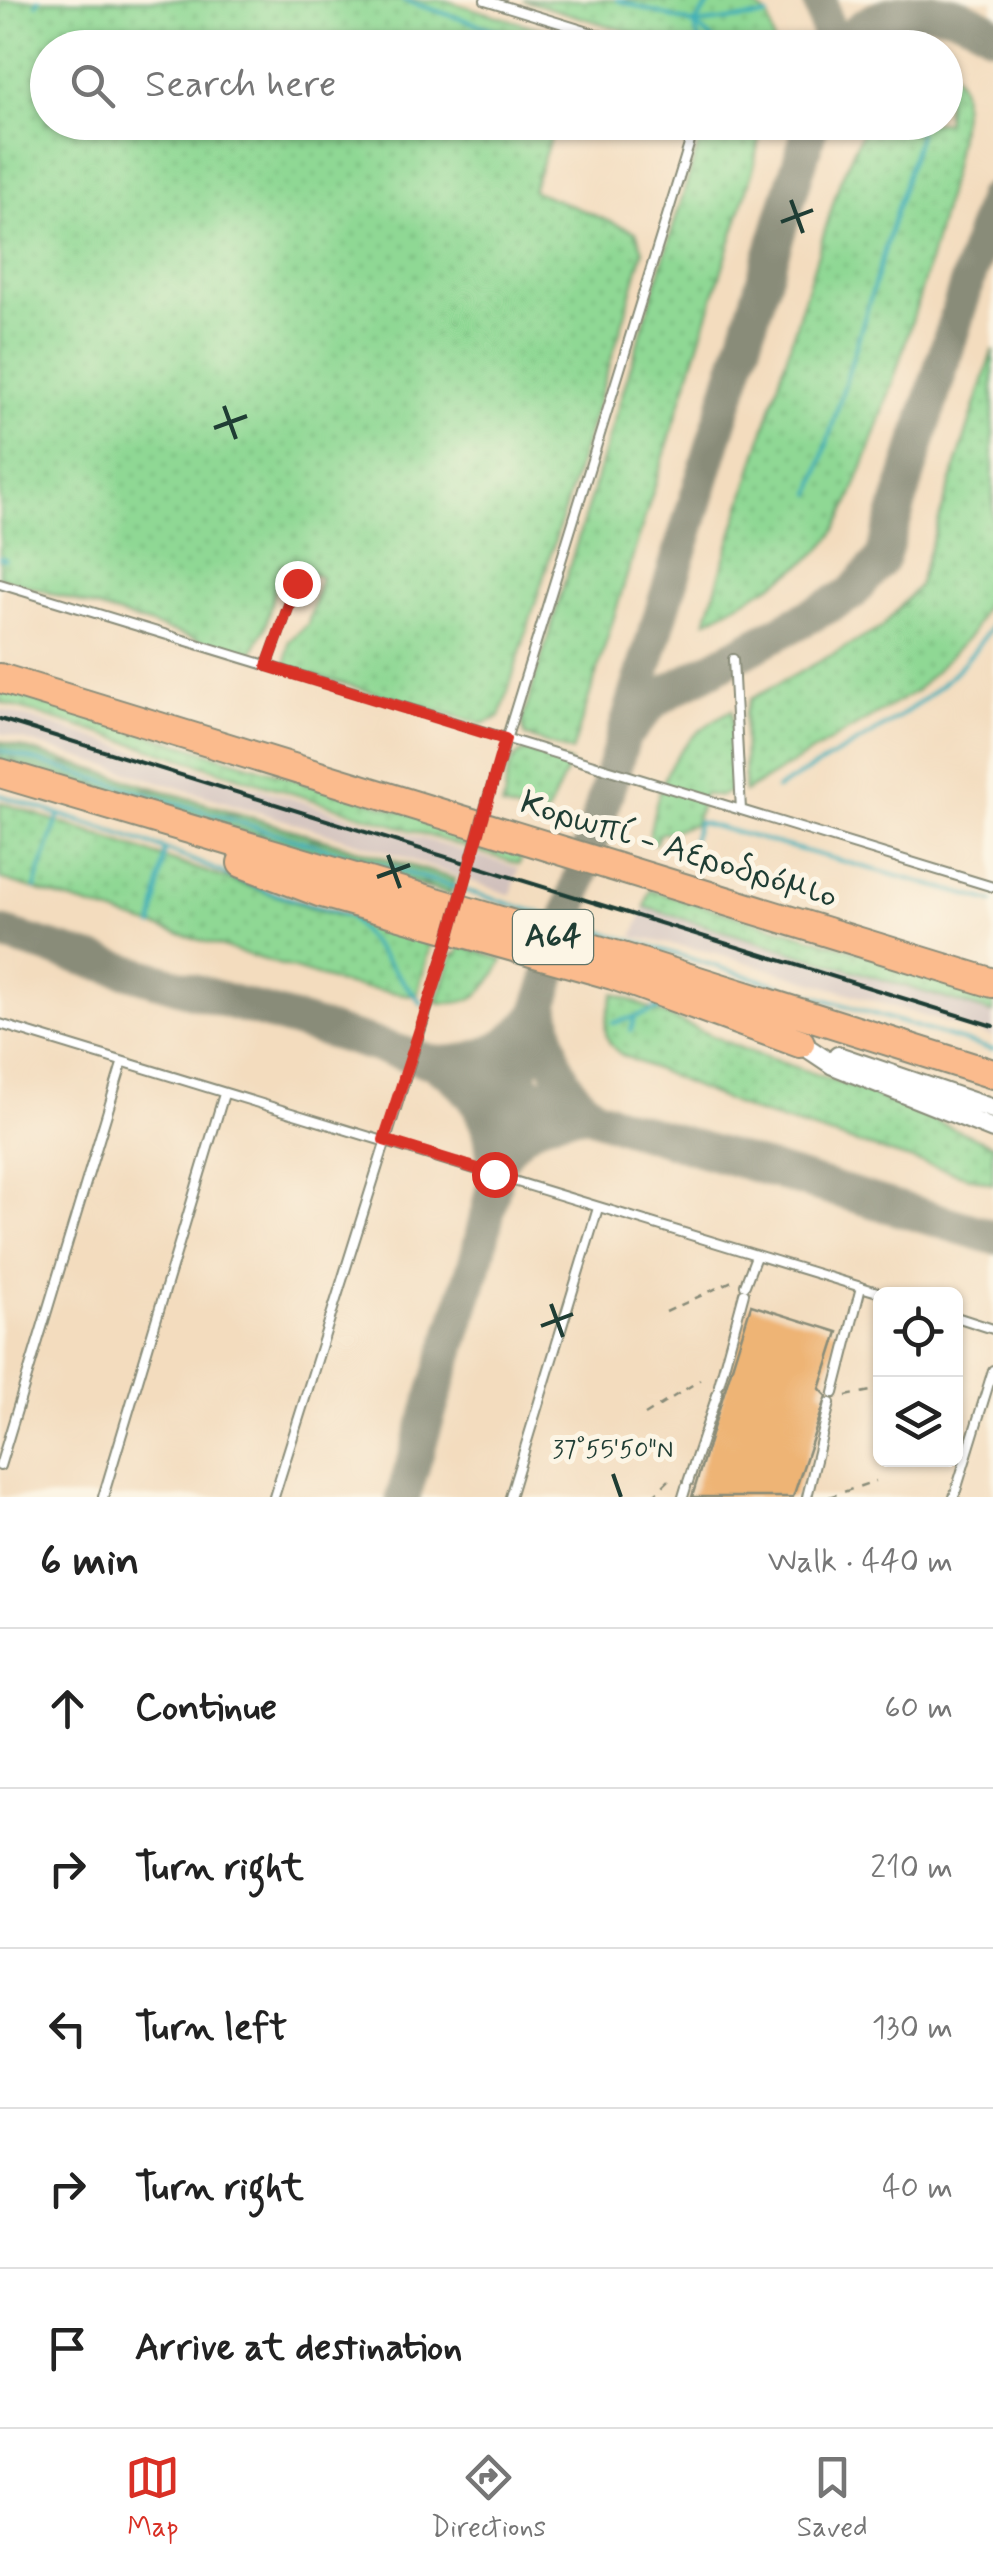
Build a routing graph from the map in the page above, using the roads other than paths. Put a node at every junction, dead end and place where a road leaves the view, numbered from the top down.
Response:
1 (486, 0) edge
2 (583, 30) edge
3 (690, 140) edge
4 (297, 583) dead end
5 (0, 584) edge
6 (733, 659) dead end
7 (267, 666) junction
8 (0, 678) edge
9 (505, 739) junction
10 (0, 773) edge
11 (112, 807) junction
12 (741, 810) junction
13 (993, 887) edge
14 (993, 983) edge
15 (0, 1024) edge
16 (800, 1043) junction
17 (122, 1064) junction
18 (993, 1074) edge
19 (224, 1094) junction
20 (993, 1108) edge
21 (993, 1129) edge
22 (384, 1140) junction
23 (598, 1208) junction
24 (756, 1256) junction
25 (861, 1287) junction
26 (873, 1291) edge
27 (963, 1319) edge
28 (993, 1329) edge
29 (993, 1370) edge
30 (0, 1466) edge
31 (686, 1489) edge
32 (104, 1497) edge
33 (274, 1497) edge
34 (510, 1497) edge
35 (806, 1497) edge
36 (954, 1497) edge

1 - 2 lane
3 - 9 lane
4 - 7 lane
5 - 7 lane
6 - 12 lane
7 - 9 lane
8 - 14 highway, Κορωπί - Αεροδρόμιο / Α64
9 - 12 lane
9 - 22 lane, bridge
10 - 11 highway, Α64
11 - 16 highway
11 - 18 highway, Α64
12 - 13 lane
15 - 17 lane
16 - 20 street
16 - 21 street
17 - 19 lane
17 - 30 lane
19 - 22 lane
19 - 32 lane
22 - 23 lane
22 - 33 lane
23 - 24 lane
23 - 34 lane
24 - 25 lane
24 - 31 lane
25 - 26 lane
25 - 35 lane
27 - 28 lane
29 - 36 lane

